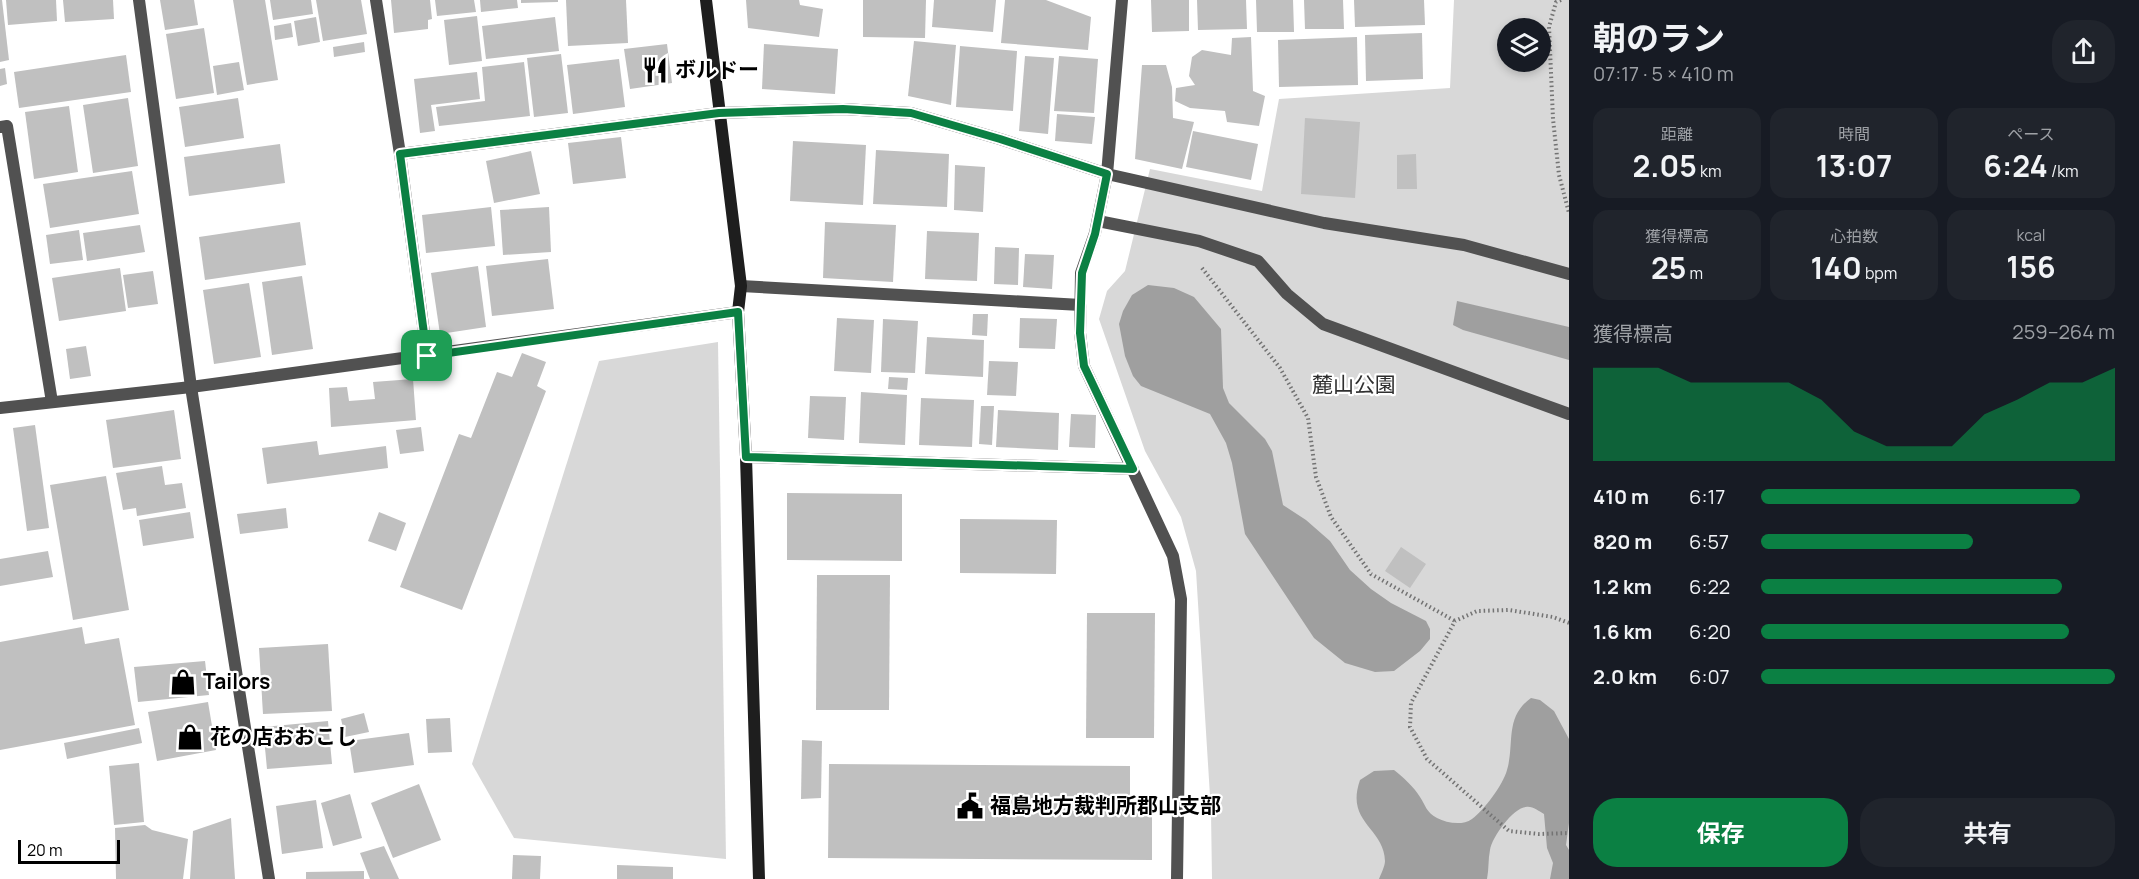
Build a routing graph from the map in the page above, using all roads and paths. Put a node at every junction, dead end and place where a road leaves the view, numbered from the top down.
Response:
1 (139, 0) edge
2 (376, 0) edge
3 (706, 0) edge
4 (1122, 0) edge
5 (1561, 0) edge
6 (719, 113) junction
7 (0, 126) edge
8 (400, 154) junction
9 (1107, 174) junction
10 (1569, 213) edge
11 (1098, 221) junction
12 (1178, 237) junction
13 (1569, 274) edge
14 (741, 286) junction
15 (1081, 305) junction
16 (738, 312) junction
17 (427, 356) junction
18 (191, 387) junction
19 (52, 402) junction
20 (0, 408) edge
21 (1569, 414) edge
22 (746, 457) junction
23 (1133, 469) junction
24 (1455, 621) junction
25 (1569, 623) edge
26 (1569, 833) edge
27 (269, 879) edge
28 (759, 879) edge
29 (1177, 879) edge

1 - 18 street
2 - 8 street
3 - 6 street
4 - 9 street
5 - 10 path
6 - 8 street
6 - 9 street
6 - 14 street
7 - 19 street
8 - 17 street
9 - 11 street
9 - 13 street
11 - 12 street
11 - 15 street
12 - 21 street
12 - 24 path
14 - 15 street
14 - 16 street
15 - 23 street
16 - 17 street
16 - 22 street
17 - 18 street
18 - 19 street
18 - 27 street
19 - 20 street
22 - 23 street
22 - 28 street
23 - 29 street
24 - 25 path
24 - 26 path

